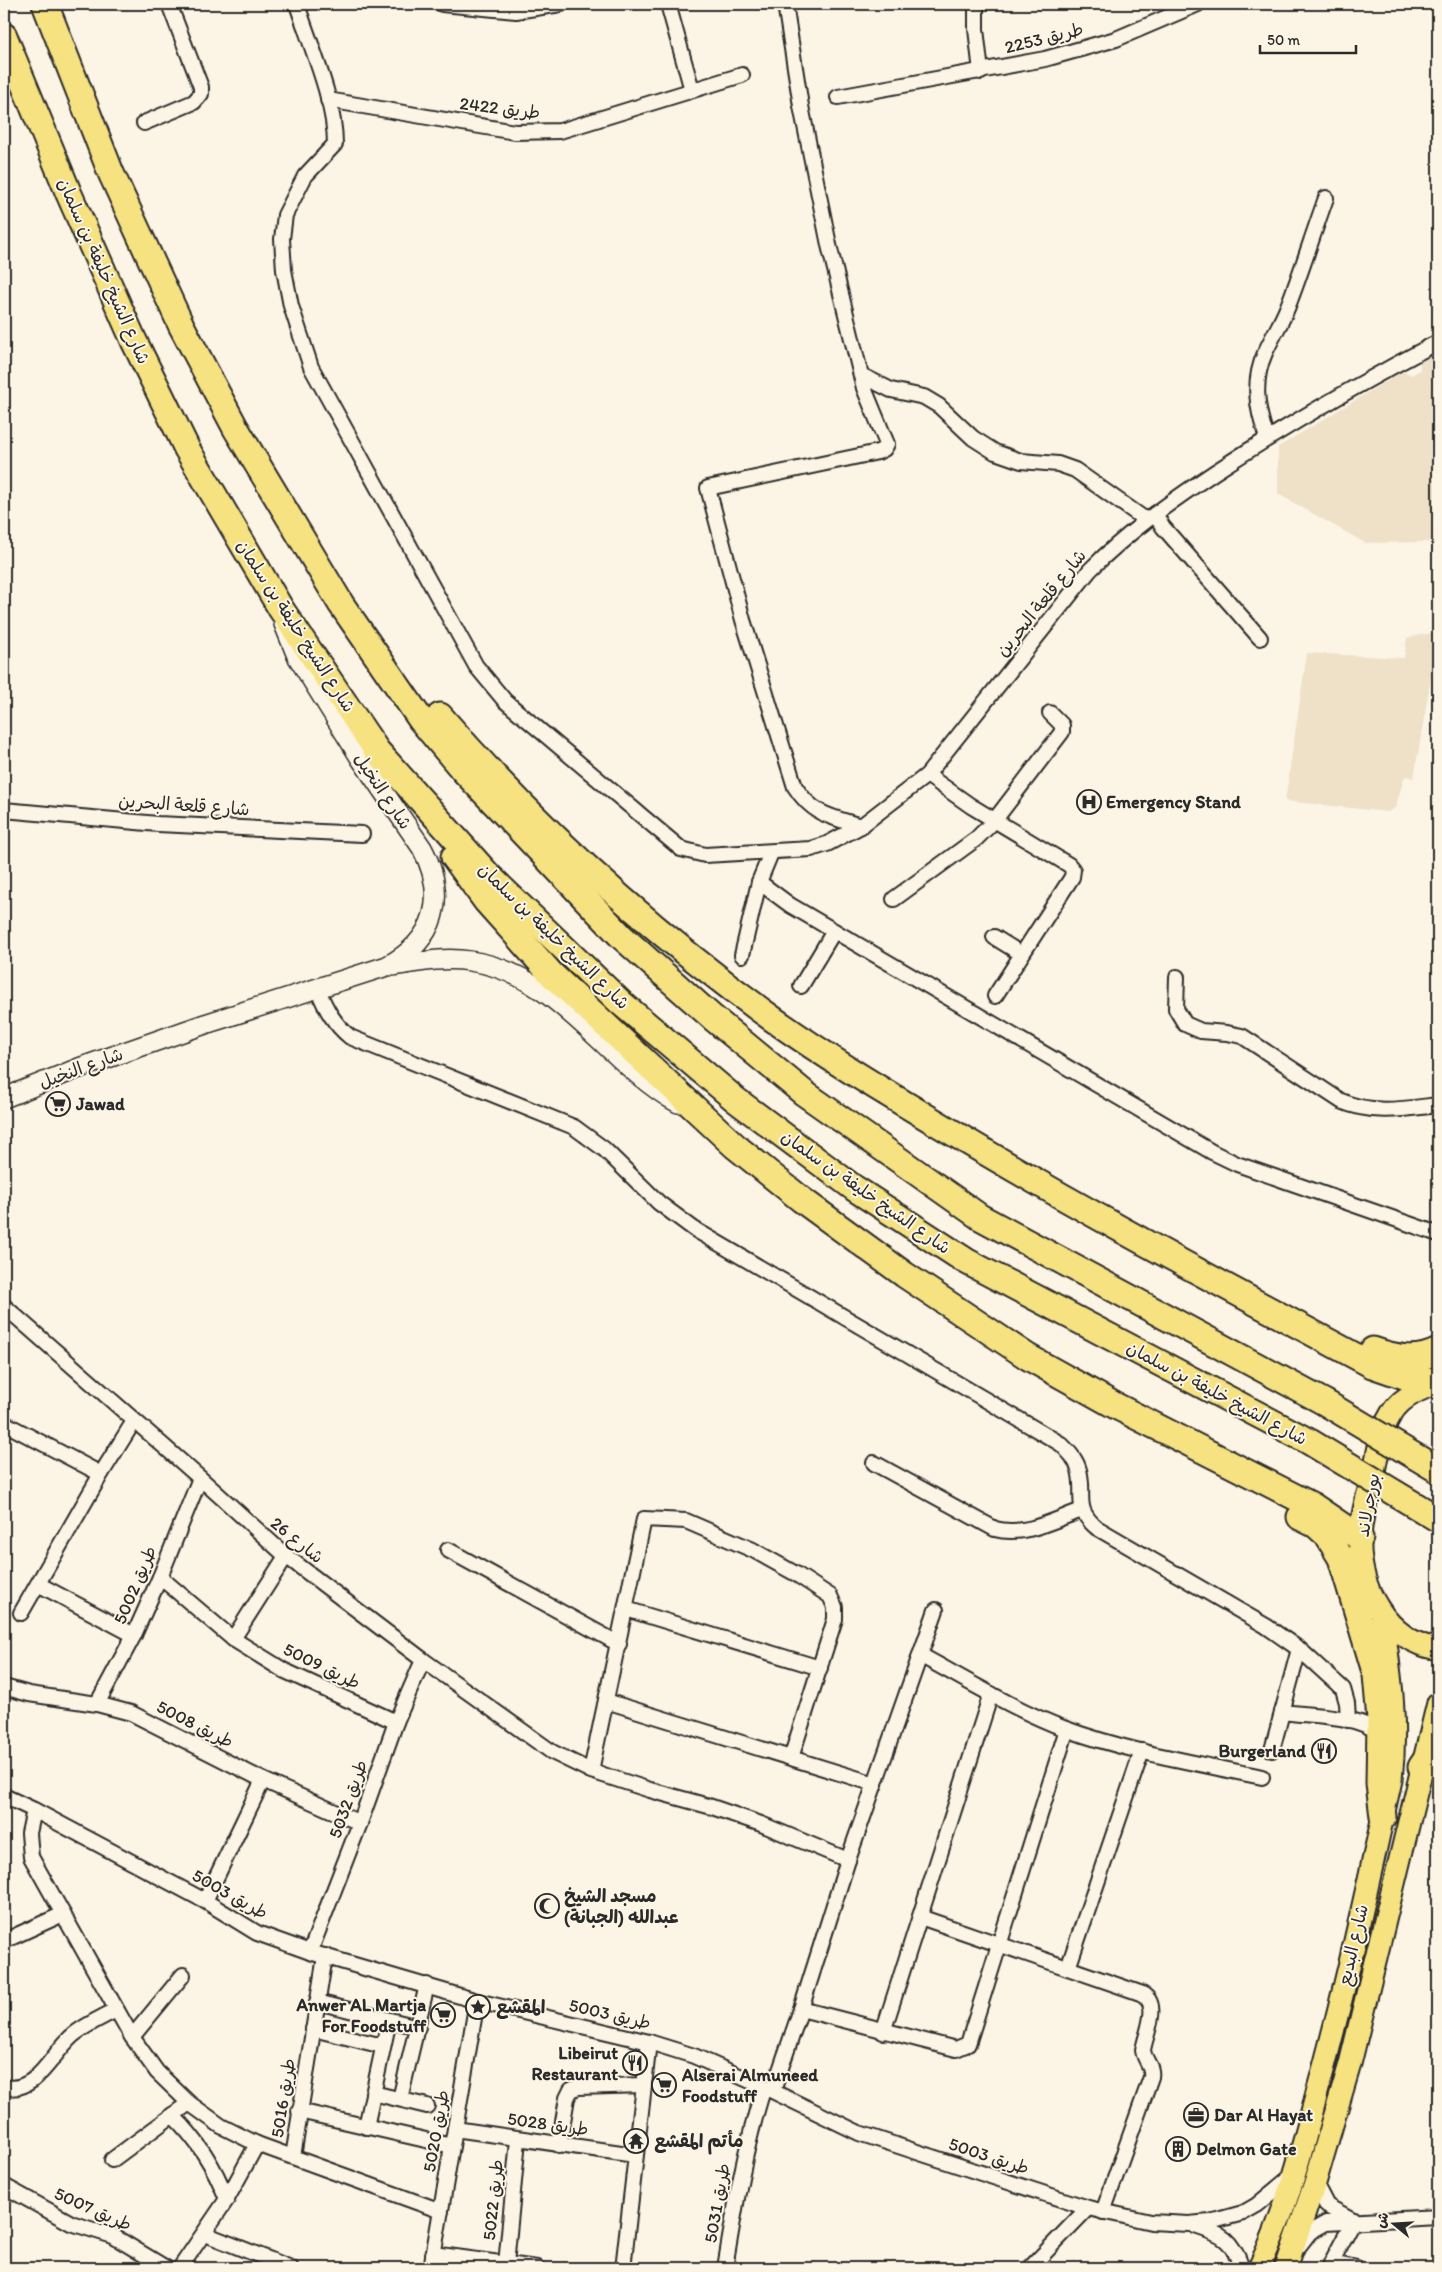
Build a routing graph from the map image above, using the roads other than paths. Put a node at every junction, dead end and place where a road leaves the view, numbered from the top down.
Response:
1 (45, 4) edge
2 (170, 4) edge
3 (297, 4) edge
4 (442, 4) edge
5 (561, 4) edge
6 (668, 4) edge
7 (785, 4) edge
8 (976, 4) edge
9 (1198, 4) edge
10 (4, 36) edge
11 (981, 72) junction
12 (742, 75) dead end
13 (692, 90) junction
14 (838, 97) dead end
15 (328, 100) junction
16 (144, 123) dead end
17 (1326, 198) dead end
18 (1438, 342) edge
19 (861, 375) junction
20 (1267, 438) junction
21 (1150, 517) junction
22 (341, 604) junction
23 (281, 609) junction
24 (1260, 638) dead end
25 (1050, 713) dead end
26 (383, 758) junction
27 (927, 775) junction
28 (4, 810) edge
29 (994, 821) junction
30 (861, 826) junction
31 (362, 834) dead end
32 (772, 853) junction
33 (759, 882) junction
34 (894, 899) dead end
35 (834, 930) junction
36 (994, 937) dead end
37 (1020, 953) junction
38 (742, 954) dead end
39 (387, 966) junction
40 (1177, 977) dead end
41 (801, 986) dead end
42 (318, 990) junction
43 (995, 996) dead end
44 (4, 1098) edge
45 (1438, 1105) edge
46 (698, 1113) junction
47 (1438, 1234) edge
48 (4, 1306) edge
49 (1279, 1315) junction
50 (1438, 1351) edge
51 (1438, 1383) edge
52 (134, 1421) junction
53 (4, 1423) edge
54 (874, 1463) dead end
55 (1229, 1464) junction
56 (1438, 1470) edge
57 (101, 1474) junction
58 (200, 1478) junction
59 (1082, 1510) junction
60 (1438, 1519) edge
61 (1360, 1538) junction
62 (448, 1550) dead end
63 (286, 1556) junction
64 (160, 1577) junction
65 (38, 1584) junction
66 (626, 1609) junction
67 (936, 1610) dead end
68 (21, 1613) dead end
69 (1382, 1614) junction
70 (134, 1635) junction
71 (233, 1638) junction
72 (619, 1644) junction
73 (1299, 1649) junction
74 (1438, 1649) edge
75 (920, 1655) junction
76 (423, 1660) junction
77 (820, 1668) junction
78 (4, 1687) edge
79 (991, 1694) junction
80 (1378, 1699) junction
81 (606, 1701) junction
82 (1438, 1703) edge
83 (97, 1704) junction
84 (1282, 1712) junction
85 (1352, 1720) junction
86 (396, 1722) junction
87 (1067, 1729) junction
88 (1380, 1734) junction
89 (1438, 1742) edge
90 (1272, 1750) dead end
91 (1142, 1752) junction
92 (791, 1758) junction
93 (1422, 1767) junction
94 (591, 1771) junction
95 (1262, 1777) dead end
96 (263, 1780) junction
97 (875, 1784) junction
98 (4, 1796) edge
99 (34, 1810) junction
100 (1383, 1817) junction
101 (360, 1823) junction
102 (848, 1860) junction
103 (205, 1901) junction
104 (63, 1914) junction
105 (920, 1917) junction
106 (4, 1941) edge
107 (1000, 1945) junction
108 (310, 1952) junction
109 (325, 1956) junction
110 (1068, 1968) junction
111 (183, 1975) dead end
112 (427, 1986) junction
113 (477, 2001) junction
114 (317, 2002) junction
115 (801, 2009) junction
116 (116, 2010) junction
117 (389, 2020) junction
118 (418, 2027) junction
119 (313, 2029) junction
120 (883, 2032) junction
121 (132, 2037) junction
122 (649, 2042) junction
123 (383, 2046) junction
124 (644, 2085) junction
125 (4, 2087) edge
126 (769, 2089) junction
127 (373, 2093) junction
128 (400, 2099) junction
129 (189, 2103) junction
130 (427, 2106) dead end
131 (299, 2111) junction
132 (172, 2115) junction
133 (366, 2127) junction
134 (455, 2129) junction
135 (518, 2140) junction
136 (257, 2144) junction
137 (559, 2145) junction
138 (452, 2146) junction
139 (635, 2155) junction
140 (292, 2157) junction
141 (112, 2160) dead end
142 (1294, 2175) junction
143 (1315, 2183) junction
144 (4, 2186) edge
145 (227, 2199) junction
146 (1088, 2208) junction
147 (441, 2211) junction
148 (1103, 2212) junction
149 (1438, 2217) edge
150 (1354, 2220) junction
151 (1189, 2224) junction
152 (205, 2234) junction
153 (432, 2261) edge
154 (1289, 2261) edge
155 (506, 2264) junction
156 (166, 2268) edge
157 (180, 2268) edge
158 (291, 2268) edge
159 (536, 2268) edge
160 (623, 2268) edge
161 (725, 2268) edge
162 (1030, 2268) edge
163 (1242, 2268) edge
164 (1259, 2268) edge
165 (1357, 2268) edge

1 - 22 highway
2 - 16 street
3 - 15 street
4 - 5 street
6 - 13 street
7 - 19 street
8 - 11 street, طريق 2253
9 - 11 street, طريق 2253
10 - 23 highway, شارع الشيخ خليفة بن سلمان
11 - 14 street, طريق 2253
12 - 13 street, طريق 2422
13 - 15 street, طريق 2422
15 - 32 street, شارع قلعة البحرين
17 - 20 street
18 - 20 street, شارع قلعة البحرين
19 - 21 street
19 - 30 street
20 - 21 street, شارع قلعة البحرين
21 - 24 street
21 - 27 street, شارع قلعة البحرين
22 - 49 highway
22 - 56 highway, bridge
23 - 26 highway, شارع الشيخ خليفة بن سلمان
23 - 39 street, شارع النخيل
25 - 29 street
26 - 46 highway
26 - 60 highway, شارع الشيخ خليفة بن سلمان, bridge
27 - 29 street
27 - 30 street, شارع قلعة البحرين
28 - 31 street, شارع قلعة البحرين
29 - 34 street
29 - 37 street
30 - 32 street, شارع قلعة البحرين
32 - 33 street
33 - 35 street
33 - 38 street
35 - 41 street
35 - 47 street
36 - 37 street
37 - 43 street
39 - 42 street, شارع النخيل
39 - 46 street, شارع النخيل
40 - 45 street
42 - 44 street, شارع النخيل
42 - 59 street
46 - 55 highway
48 - 52 street, شارع 26
49 - 50 highway
49 - 51 highway
51 - 61 main road, بورجرلاند
52 - 57 street
52 - 58 street, شارع 26
53 - 57 street
54 - 59 street
55 - 61 highway
55 - 80 highway
57 - 65 street
58 - 63 street, شارع 26
58 - 64 street, طريق 5002
59 - 73 street
61 - 69 main road, بورجرلاند
62 - 72 street
63 - 71 street
63 - 76 street, شارع 26
64 - 70 street, طريق 5002
64 - 71 street, طريق 5009
65 - 68 street
65 - 70 street
66 - 72 street
66 - 77 street
66 - 77 street
67 - 75 street, طريق 5031
69 - 74 main road, بورجرلاند
69 - 100 main road, شارع البديع
70 - 83 street, طريق 5002
71 - 86 street, طريق 5009
72 - 81 street
73 - 84 street
73 - 85 street
75 - 79 street
75 - 97 street, طريق 5031
76 - 86 street, طريق 5032
76 - 94 street, شارع 26
77 - 92 street
78 - 83 street, طريق 5008
79 - 87 street
79 - 105 street
80 - 85 street
80 - 88 highway
81 - 92 street
81 - 94 street
82 - 93 main road, شارع البديع
83 - 96 street, طريق 5008
84 - 85 street
84 - 90 street
85 - 88 street
86 - 101 street, طريق 5032
87 - 91 street
87 - 107 street
88 - 100 highway
89 - 93 highway
91 - 95 street
91 - 110 street
92 - 97 street
93 - 143 main road, شارع البديع
94 - 102 street, شارع 26
96 - 101 street, طريق 5008
96 - 103 street
97 - 102 street, طريق 5031
98 - 99 street, طريق 5003
99 - 103 street, طريق 5003
99 - 104 street
100 - 142 main road, شارع البديع
101 - 108 street, طريق 5032
102 - 115 street, طريق 5031
103 - 108 street, طريق 5003
104 - 106 street
104 - 116 street
105 - 107 street
105 - 120 street
107 - 110 street
107 - 120 street
108 - 109 street, طريق 5003
109 - 112 street, طريق 5003
109 - 114 street, طريق 5016
110 - 148 street
111 - 121 street
112 - 113 street, طريق 5003
112 - 118 street
113 - 122 street, طريق 5003
113 - 134 street, طريق 5020
114 - 117 street
114 - 119 street, طريق 5016
115 - 120 street
115 - 126 street, طريق 5031
116 - 121 street
116 - 125 street
117 - 118 street
117 - 123 street
118 - 128 street
119 - 123 street
119 - 131 street, طريق 5016
121 - 129 street
122 - 124 street
122 - 126 street, طريق 5003
123 - 127 street
124 - 137 street
124 - 139 street
126 - 146 street, طريق 5003
126 - 161 street, طريق 5031
127 - 128 street
127 - 133 street
128 - 130 street
129 - 132 street
129 - 136 street
131 - 133 street
131 - 140 street, طريق 5016
132 - 141 street
132 - 145 street
133 - 138 street
134 - 135 street, طريق 5028
134 - 138 street, طريق 5020
135 - 137 street, طريق 5028
135 - 155 street, طريق 5022
136 - 140 street
136 - 145 street
137 - 139 street, طريق 5028
138 - 147 street, طريق 5020
139 - 160 street
140 - 147 street
142 - 151 street, طريق 5003
142 - 164 main road, شارع البديع
143 - 150 street
143 - 154 main road, شارع البديع
144 - 156 street, طريق 5007
145 - 152 street
146 - 148 street, طريق 5003
146 - 162 street
147 - 153 street, طريق 5020
148 - 151 street, طريق 5003
149 - 150 street
150 - 154 street
150 - 165 street
151 - 163 street, طريق 5003
152 - 157 street
152 - 158 street
153 - 155 street
155 - 159 street

